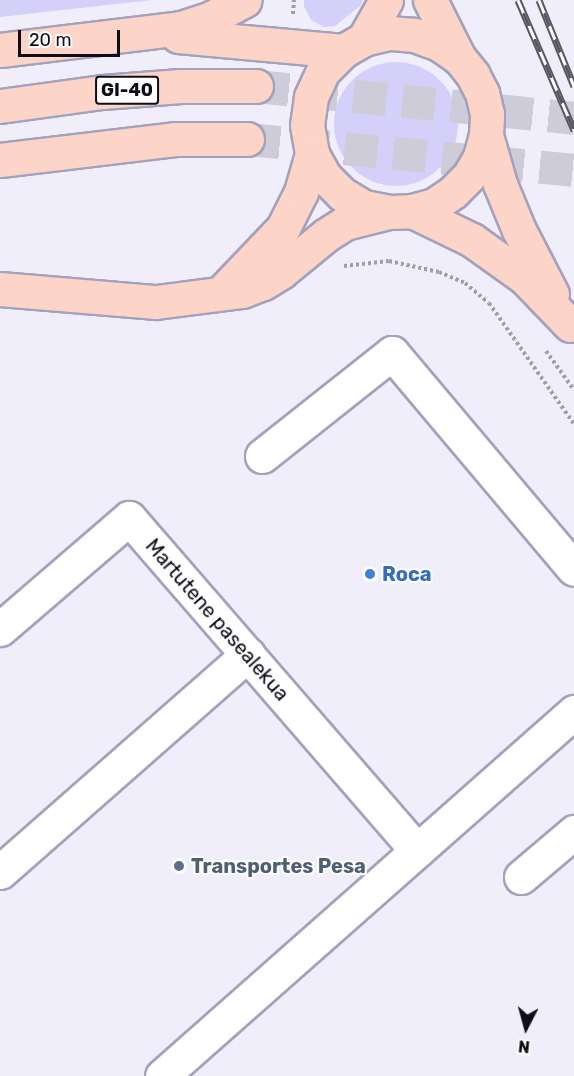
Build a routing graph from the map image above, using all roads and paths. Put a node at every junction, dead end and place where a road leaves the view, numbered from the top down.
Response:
1 (245, 0) edge
2 (386, 0) edge
3 (430, 0) edge
4 (150, 34) junction
5 (354, 45) junction
6 (0, 50) edge
7 (459, 58) junction
8 (256, 86) tunnel mouth
9 (0, 106) edge
10 (486, 135) junction
11 (247, 139) tunnel mouth
12 (312, 154) junction
13 (0, 160) edge
14 (401, 212) junction
15 (341, 266) dead end
16 (0, 289) edge
17 (219, 294) junction
18 (572, 328) edge
19 (542, 345) dead end
20 (574, 390) edge
21 (574, 424) edge
22 (262, 456) dead end
23 (574, 569) edge
24 (0, 629) edge
25 (248, 654) junction
26 (574, 712) edge
27 (574, 832) edge
28 (417, 850) junction
29 (0, 872) edge
30 (520, 877) dead end
31 (162, 1076) edge

1 - 4 main road
2 - 5 main road
3 - 7 main road
4 - 5 main road
4 - 6 main road
5 - 7 main road
5 - 12 main road
7 - 10 main road
8 - 9 main road, GI-40
10 - 14 main road
10 - 18 main road
11 - 13 main road
12 - 14 main road
12 - 17 main road
14 - 17 main road
14 - 18 main road
15 - 21 path
16 - 17 main road
19 - 20 path
22 - 23 street
24 - 25 street, Martutene pasealekua
25 - 28 street, Martutene pasealekua
25 - 29 street
26 - 28 street
27 - 30 street
28 - 31 street

